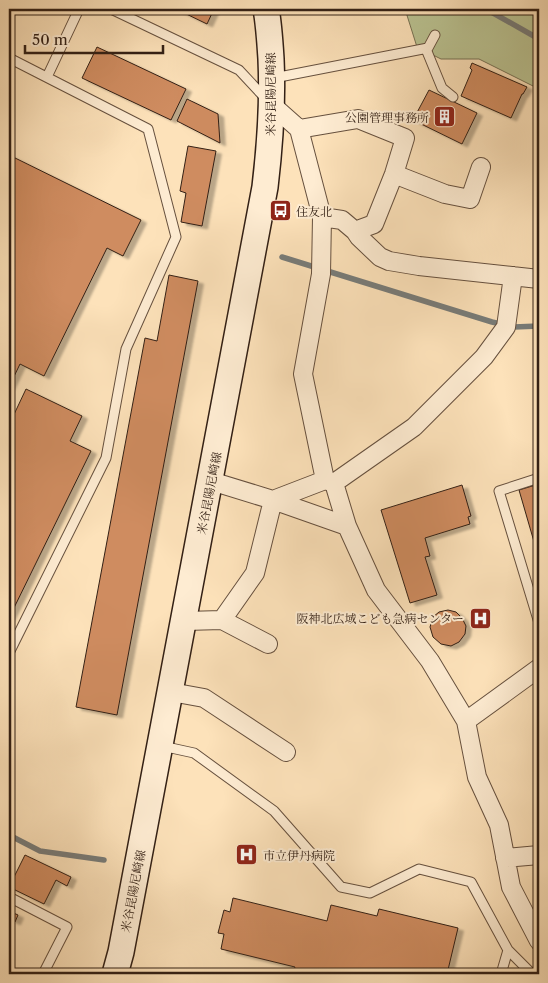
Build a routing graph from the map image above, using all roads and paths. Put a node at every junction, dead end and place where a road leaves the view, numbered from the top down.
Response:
1 (80, 9) edge
2 (111, 9) edge
3 (266, 9) edge
4 (435, 35) dead end
5 (426, 49) junction
6 (9, 58) edge
7 (47, 77) junction
8 (272, 78) junction
9 (453, 97) dead end
10 (272, 106) junction
11 (299, 129) junction
12 (481, 167) dead end
13 (394, 174) junction
14 (322, 217) junction
15 (355, 231) junction
16 (513, 276) junction
17 (539, 279) edge
18 (539, 478) edge
19 (211, 481) junction
20 (330, 482) junction
21 (273, 500) junction
22 (347, 526) junction
23 (222, 620) junction
24 (185, 621) junction
25 (539, 623) edge
26 (268, 644) dead end
27 (9, 653) edge
28 (539, 668) edge
29 (171, 692) junction
30 (466, 721) junction
31 (161, 746) junction
32 (286, 752) dead end
33 (539, 855) edge
34 (505, 858) junction
35 (9, 897) edge
36 (539, 941) edge
37 (508, 950) junction
38 (43, 974) edge
39 (115, 974) edge
40 (501, 974) edge
41 (532, 974) edge

1 - 7 lane
2 - 10 lane
3 - 8 main road, 米谷昆陽尼崎線
4 - 5 lane
5 - 8 lane
5 - 9 lane
6 - 7 lane
7 - 27 lane
8 - 10 main road, 米谷昆陽尼崎線
10 - 11 street
10 - 19 main road, 米谷昆陽尼崎線
11 - 13 street
11 - 14 street
12 - 13 street
13 - 15 street
14 - 15 street
14 - 20 street
15 - 16 street
16 - 17 street
16 - 20 street
18 - 25 lane
19 - 21 street
19 - 24 main road, 米谷昆陽尼崎線
20 - 21 street
20 - 22 street
21 - 22 street
21 - 23 street
22 - 30 street
23 - 24 street
23 - 26 street
24 - 29 main road, 米谷昆陽尼崎線
28 - 30 street
29 - 31 main road, 米谷昆陽尼崎線
29 - 32 street
30 - 34 street
31 - 37 lane
31 - 39 main road, 米谷昆陽尼崎線
33 - 34 street
34 - 36 street
35 - 38 lane
37 - 40 lane
37 - 41 lane

